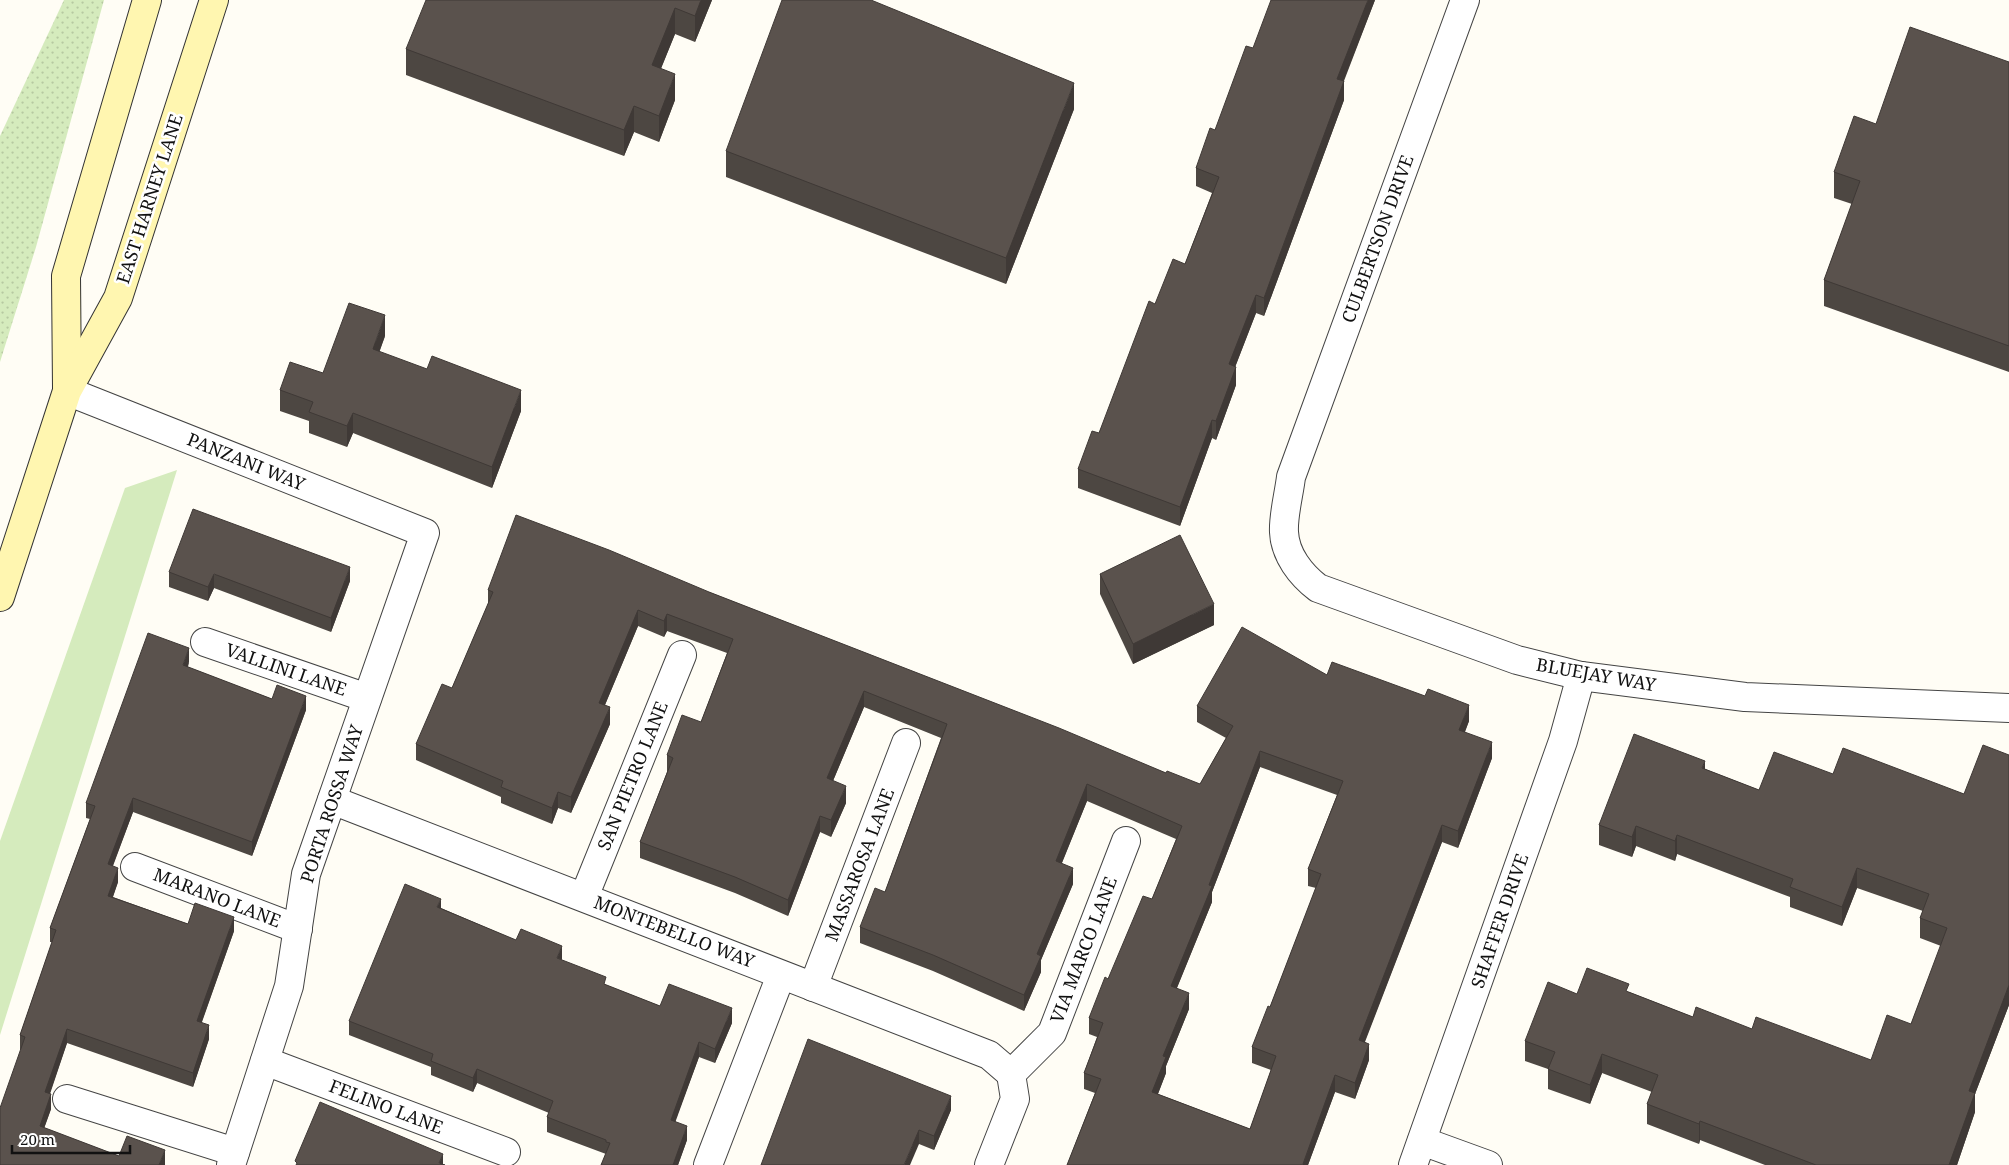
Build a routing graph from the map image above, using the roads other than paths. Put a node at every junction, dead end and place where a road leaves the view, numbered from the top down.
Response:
1 (147, 0) edge
2 (214, 0) edge
3 (1465, 0) edge
4 (67, 391) junction
5 (1292, 477) joint
6 (425, 533) joint
7 (0, 597) edge
8 (205, 642) dead end
9 (682, 655) dead end
10 (1581, 676) junction
11 (367, 698) junction
12 (2009, 708) edge
13 (906, 742) dead end
14 (332, 800) junction
15 (1126, 840) dead end
16 (135, 867) dead end
17 (584, 897) junction
18 (298, 929) junction
19 (781, 974) junction
20 (813, 987) junction
21 (266, 1061) junction
22 (1010, 1074) junction
23 (67, 1099) dead end
24 (506, 1152) dead end
25 (1418, 1153) edge
26 (233, 1158) edge
27 (708, 1165) edge
28 (989, 1165) edge
29 (1488, 1165) edge

1 - 4 main road, EAST HARNEY LANE
2 - 4 main road, EAST HARNEY LANE
3 - 5 street, CULBERTSON DRIVE
4 - 6 street, PANZANI WAY
4 - 7 main road, EAST HARNEY LANE
5 - 10 street, BLUEJAY WAY
6 - 11 street, PORTA ROSSA WAY
8 - 11 street, VALLINI LANE
9 - 17 street, SAN PIETRO LANE
10 - 12 street, BLUEJAY WAY
10 - 25 street, SHAFFER DRIVE
11 - 14 street, PORTA ROSSA WAY
13 - 20 street, MASSAROSA LANE
14 - 17 street, MONTEBELLO WAY
14 - 18 street, PORTA ROSSA WAY
15 - 22 street, VIA MARCO LANE
16 - 18 street, MARANO LANE
17 - 19 street, MONTEBELLO WAY
18 - 21 street, PORTA ROSSA WAY
19 - 20 street, MONTEBELLO WAY
19 - 27 street
20 - 22 street, MONTEBELLO WAY
21 - 24 street, FELINO LANE
21 - 26 street, PORTA ROSSA WAY
22 - 28 street
23 - 26 street
25 - 29 street

